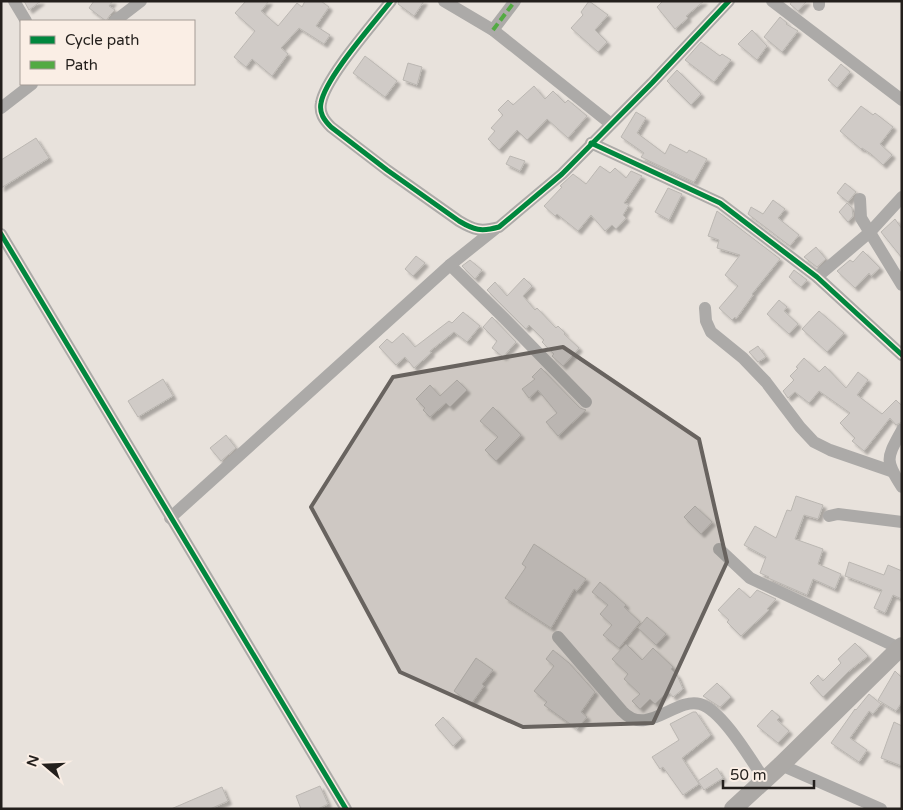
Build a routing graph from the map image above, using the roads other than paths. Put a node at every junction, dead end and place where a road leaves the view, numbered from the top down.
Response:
1 (14, 1) edge
2 (141, 1) edge
3 (391, 1) edge
4 (444, 1) edge
5 (515, 1) edge
6 (729, 1) edge
7 (772, 1) edge
8 (25, 20) edge
9 (116, 20) edge
10 (492, 30) junction
11 (31, 85) edge
12 (902, 100) edge
13 (1, 108) edge
14 (611, 124) junction
15 (591, 143) junction
16 (902, 197) edge
17 (860, 199) dead end
18 (499, 227) junction
19 (870, 232) junction
20 (1, 234) edge
21 (450, 265) junction
22 (817, 277) junction
23 (902, 285) edge
24 (705, 308) dead end
25 (902, 355) edge
26 (586, 402) dead end
27 (902, 430) edge
28 (892, 471) junction
29 (902, 487) edge
30 (829, 516) dead end
31 (170, 518) junction
32 (902, 522) edge
33 (719, 549) dead end
34 (558, 637) dead end
35 (900, 647) edge
36 (781, 765) junction
37 (764, 779) junction
38 (346, 809) edge
39 (734, 809) edge
40 (881, 809) edge

1 - 8 street
2 - 9 street
3 - 18 street
4 - 10 street
5 - 10 street
6 - 14 street
7 - 12 street
10 - 14 street
11 - 13 street
14 - 15 street
15 - 18 street
15 - 22 street
16 - 19 street
17 - 19 street
18 - 21 street
19 - 22 street
19 - 23 street
20 - 31 street
21 - 26 street
21 - 31 street
22 - 25 street
24 - 28 street
27 - 28 street
28 - 29 street
30 - 32 street
31 - 38 street
33 - 35 street
34 - 37 street
35 - 36 main road
36 - 37 main road
36 - 40 street
37 - 39 main road

